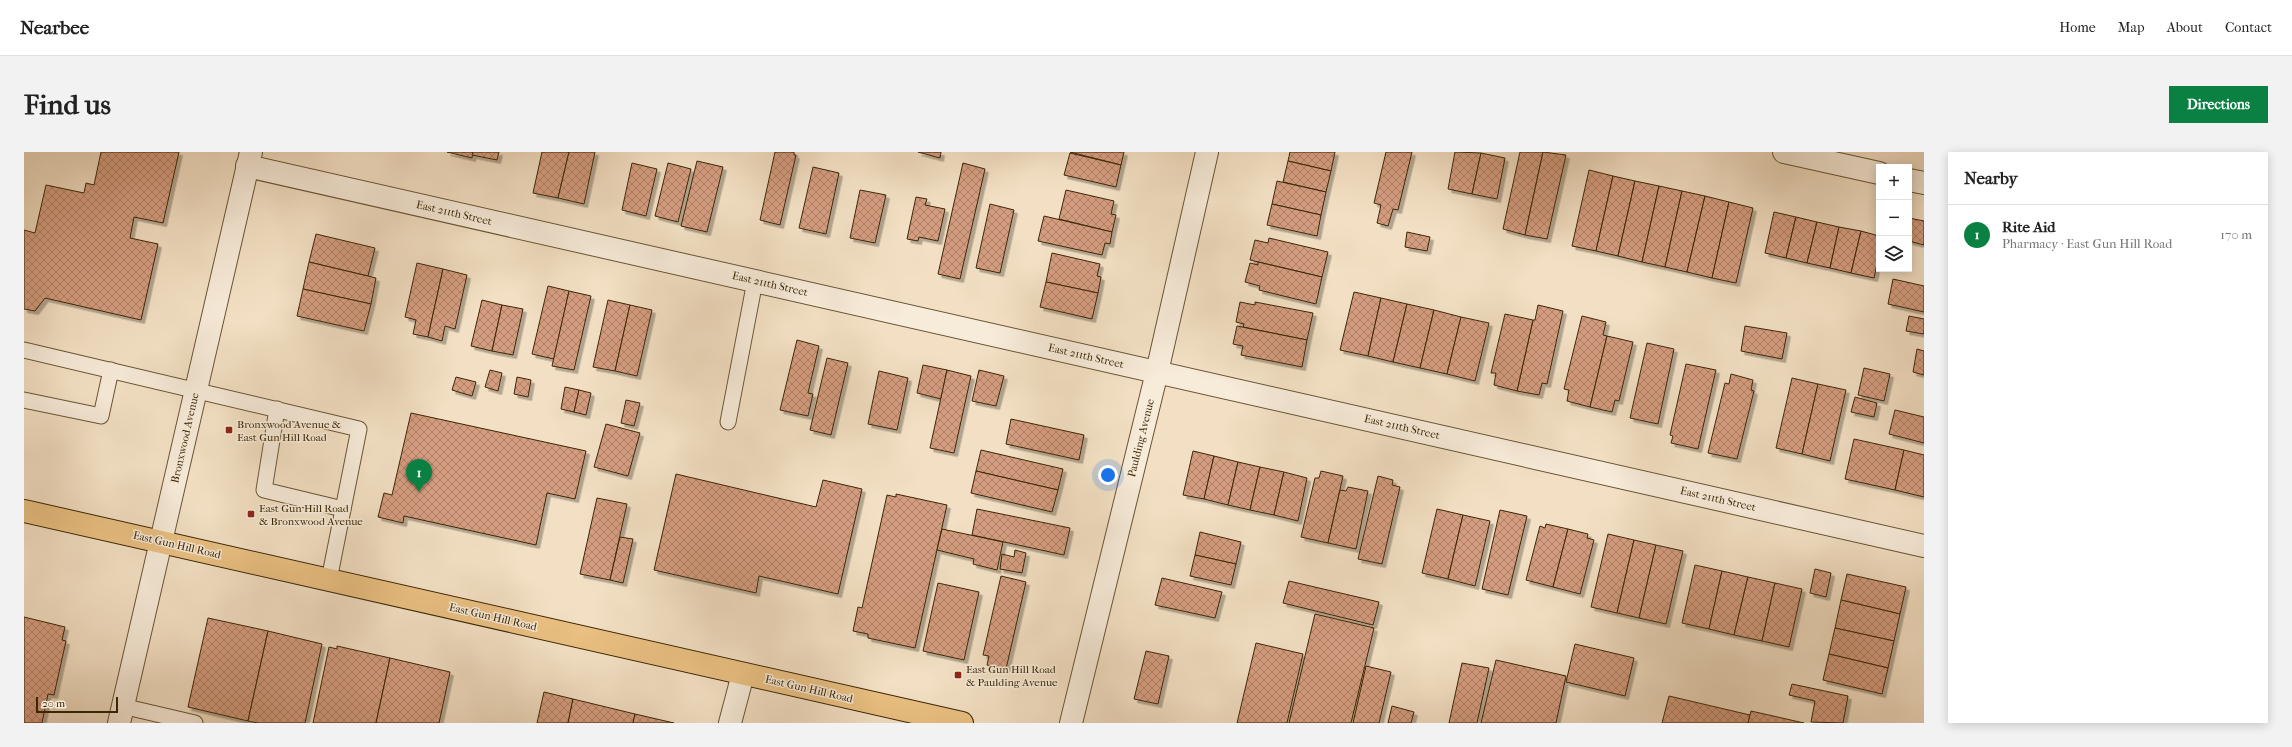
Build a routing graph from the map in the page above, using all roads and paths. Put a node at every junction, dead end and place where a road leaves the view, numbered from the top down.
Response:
1 (1207, 152) edge
2 (1784, 152) edge
3 (249, 159) edge
4 (1876, 172) edge
5 (1912, 181) edge
6 (1924, 183) edge
7 (755, 281) junction
8 (24, 350) edge
9 (111, 370) junction
10 (1157, 372) junction
11 (196, 390) junction
12 (24, 400) edge
13 (277, 409) junction
14 (728, 422) dead end
15 (343, 509) junction
16 (24, 511) edge
17 (162, 542) junction
18 (1924, 546) edge
19 (329, 580) junction
20 (743, 674) junction
21 (120, 714) edge
22 (195, 723) edge
23 (730, 723) edge
24 (962, 723) edge
25 (1071, 723) edge

1 - 10 street, Paulding Avenue
2 - 4 street
3 - 7 street, East 211th Street
3 - 11 street, Bronxwood Avenue
5 - 6 street
7 - 10 street, East 211th Street
7 - 14 lane
8 - 9 lane
9 - 11 lane
9 - 12 lane
10 - 18 street, East 211th Street
10 - 25 street, Paulding Avenue
11 - 13 lane
11 - 17 street, Bronxwood Avenue
13 - 15 lane
13 - 15 lane
15 - 19 lane
16 - 17 main road, East Gun Hill Road
17 - 19 main road, East Gun Hill Road
17 - 21 street, Bronxwood Avenue
19 - 20 main road, East Gun Hill Road
20 - 23 street
20 - 24 main road, East Gun Hill Road
21 - 22 lane

